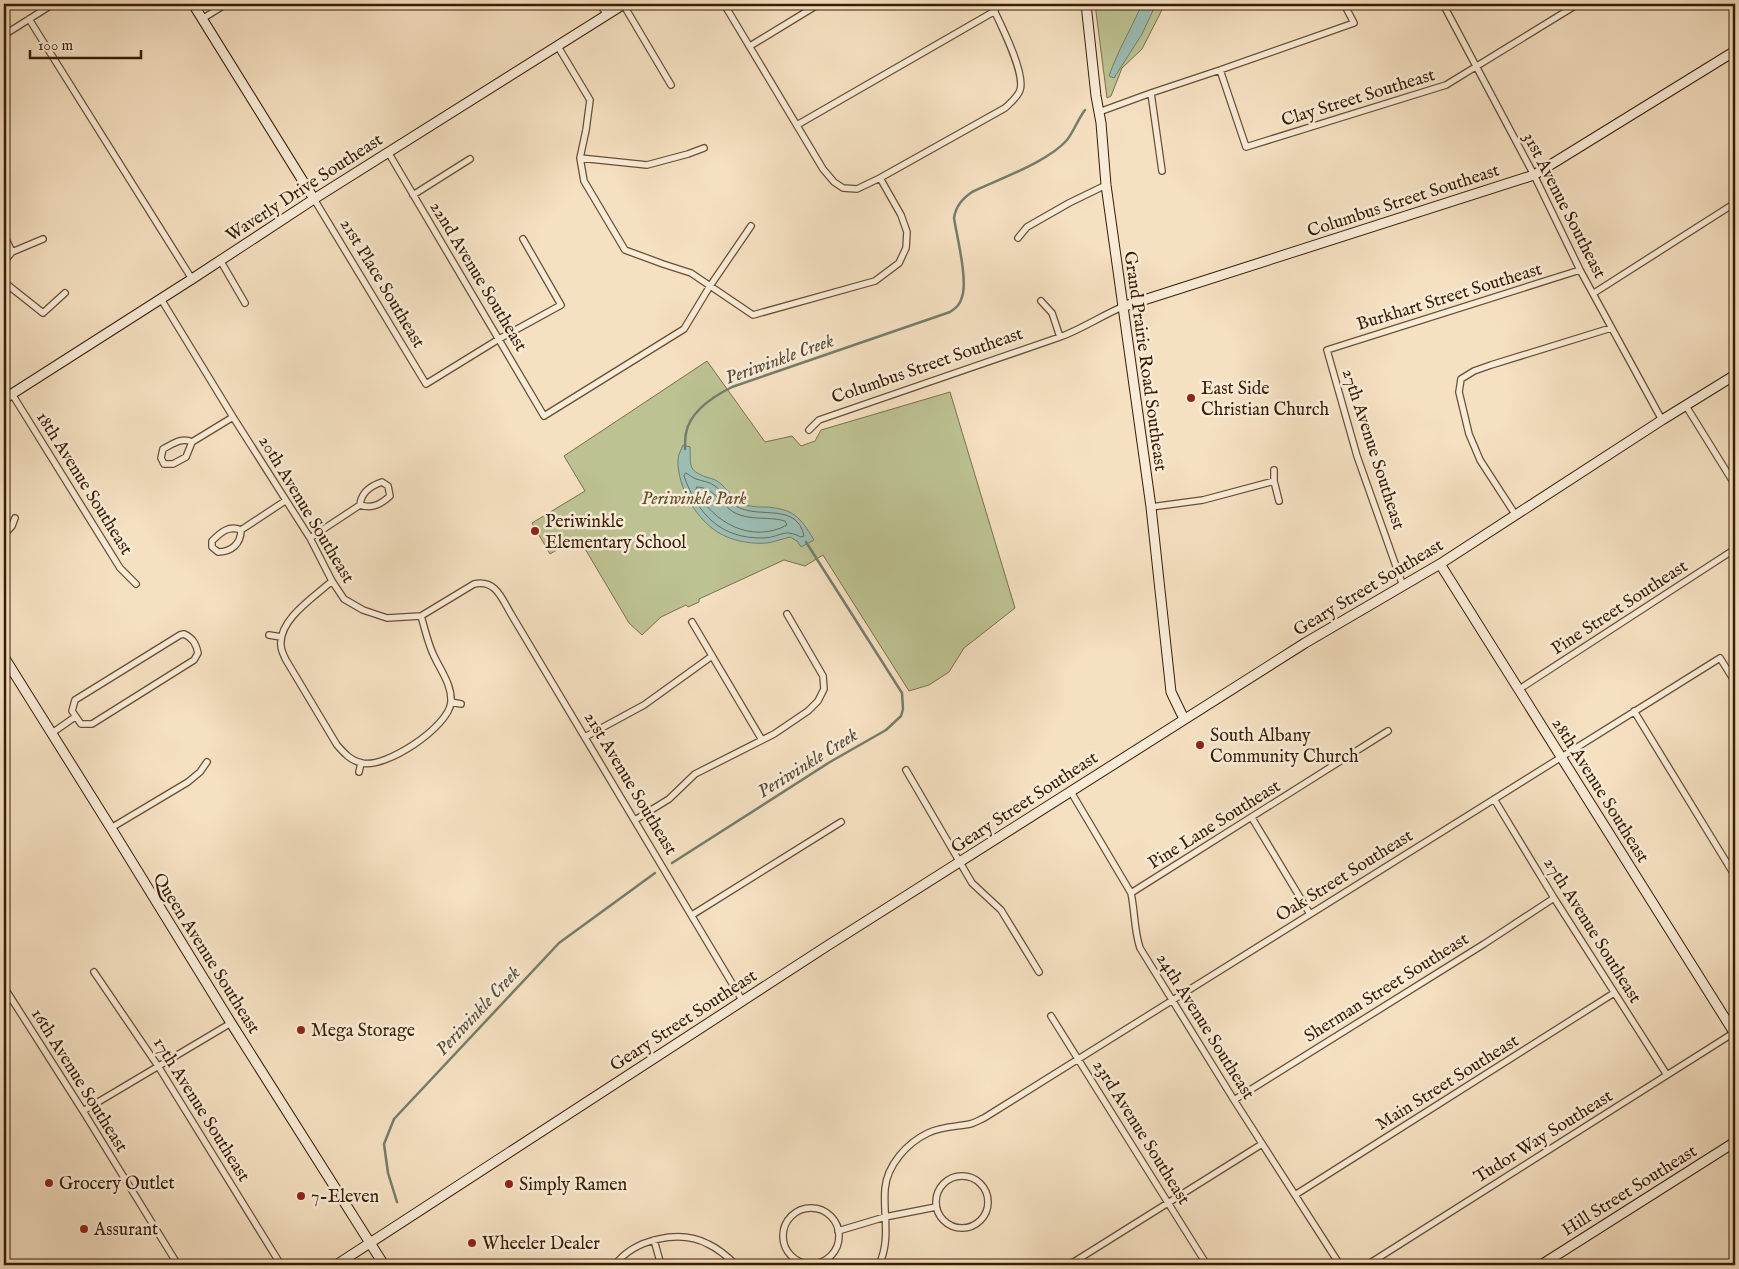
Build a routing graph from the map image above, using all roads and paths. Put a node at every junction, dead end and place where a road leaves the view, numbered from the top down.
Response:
1 (54, 4) edge
2 (193, 4) edge
3 (226, 4) edge
4 (600, 4) edge
5 (623, 4) edge
6 (724, 4) edge
7 (818, 4) edge
8 (991, 4) edge
9 (1086, 4) edge
10 (1344, 4) edge
11 (1443, 4) edge
12 (1578, 4) edge
13 (995, 11) junction
14 (607, 14) junction
15 (29, 19) junction
16 (202, 19) junction
17 (4, 34) edge
18 (557, 45) junction
19 (750, 46) junction
20 (1735, 51) edge
21 (1475, 67) junction
22 (1220, 70) junction
23 (671, 85) dead end
24 (1150, 93) junction
25 (1099, 112) junction
26 (797, 125) junction
27 (704, 148) dead end
28 (388, 152) junction
29 (580, 158) junction
30 (470, 159) dead end
31 (1162, 171) dead end
32 (1534, 175) junction
33 (880, 178) junction
34 (1106, 185) junction
35 (413, 195) junction
36 (314, 199) junction
37 (1735, 203) edge
38 (750, 226) dead end
39 (4, 235) edge
40 (1018, 238) dead end
41 (43, 239) dead end
42 (524, 239) dead end
43 (12, 252) junction
44 (220, 260) junction
45 (4, 262) edge
46 (1580, 270) junction
47 (192, 279) junction
48 (4, 282) edge
49 (710, 286) junction
50 (65, 293) dead end
51 (1594, 294) junction
52 (160, 299) junction
53 (1041, 301) dead end
54 (245, 303) dead end
55 (1122, 307) junction
56 (1611, 328) junction
57 (1060, 337) junction
58 (499, 339) junction
59 (1327, 350) joint
60 (1735, 375) edge
61 (12, 394) junction
62 (4, 399) edge
63 (1686, 406) junction
64 (233, 417) junction
65 (1662, 420) junction
66 (809, 430) dead end
67 (192, 442) junction
68 (1274, 470) dead end
69 (1274, 481) junction
70 (1735, 485) edge
71 (285, 501) junction
72 (1279, 501) dead end
73 (360, 506) junction
74 (1151, 507) junction
75 (1514, 514) junction
76 (15, 518) dead end
77 (241, 530) junction
78 (4, 535) edge
79 (310, 538) junction
80 (1735, 550) edge
81 (1440, 564) junction
82 (332, 581) junction
83 (136, 584) dead end
84 (490, 584) joint
85 (1403, 586) junction
86 (787, 614) dead end
87 (421, 616) junction
88 (692, 622) dead end
89 (269, 635) dead end
90 (281, 637) junction
91 (712, 656) junction
92 (4, 657) edge
93 (1735, 682) edge
94 (1518, 690) junction
95 (451, 702) junction
96 (461, 704) dead end
97 (1634, 711) junction
98 (75, 717) junction
99 (1184, 719) junction
100 (1388, 731) dead end
101 (52, 733) junction
102 (585, 737) junction
103 (762, 740) junction
104 (1561, 757) junction
105 (207, 762) dead end
106 (361, 763) junction
107 (906, 770) dead end
108 (359, 772) dead end
109 (1071, 792) junction
110 (1494, 799) junction
111 (1252, 818) junction
112 (635, 820) junction
113 (841, 822) dead end
114 (112, 828) junction
115 (960, 863) junction
116 (1735, 876) edge
117 (1131, 893) junction
118 (1554, 898) junction
119 (1310, 914) junction
120 (692, 916) junction
121 (94, 972) dead end
122 (1039, 972) dead end
123 (4, 987) edge
124 (1614, 993) junction
125 (742, 1000) junction
126 (1172, 1000) junction
127 (1051, 1016) dead end
128 (230, 1023) junction
129 (1735, 1033) edge
130 (1078, 1059) junction
131 (158, 1066) junction
132 (1667, 1075) junction
133 (1234, 1100) junction
134 (83, 1111) junction
135 (1735, 1142) edge
136 (1262, 1144) junction
137 (1295, 1196) junction
138 (1168, 1203) junction
139 (936, 1207) junction
140 (885, 1217) junction
141 (838, 1231) junction
142 (654, 1240) junction
143 (370, 1244) junction
144 (178, 1265) edge
145 (281, 1265) edge
146 (336, 1265) edge
147 (384, 1265) edge
148 (615, 1265) edge
149 (661, 1265) edge
150 (736, 1265) edge
151 (879, 1265) edge
152 (1069, 1265) edge
153 (1207, 1265) edge
154 (1340, 1265) edge
155 (1367, 1265) edge
156 (1541, 1265) edge

1 - 15 street
2 - 16 main road
3 - 16 street
4 - 14 street
5 - 14 main road, Waverly Drive Southeast
5 - 23 street
6 - 19 street
7 - 19 street
8 - 13 street
9 - 25 main road, Grand Prairie Road Southeast
10 - 22 street
11 - 21 street, 31st Avenue Southeast
12 - 21 street, Clay Street Southeast
13 - 26 street
13 - 33 street
14 - 18 main road, Waverly Drive Southeast
15 - 17 street
15 - 47 street
16 - 36 main road
18 - 28 main road, Waverly Drive Southeast
18 - 29 street
19 - 26 street
20 - 32 main road, Columbus Street Southeast
21 - 22 street, Clay Street Southeast
21 - 32 street, 31st Avenue Southeast
22 - 24 street
24 - 25 street
24 - 31 street
25 - 34 main road, Grand Prairie Road Southeast
26 - 33 street
27 - 29 street
28 - 35 street, 22nd Avenue Southeast
28 - 36 main road, Waverly Drive Southeast
29 - 49 street
30 - 35 street
32 - 46 street, 31st Avenue Southeast
32 - 55 main road, Columbus Street Southeast
33 - 49 street
34 - 40 street
34 - 55 main road, Grand Prairie Road Southeast
35 - 58 street, 22nd Avenue Southeast
36 - 44 main road, Waverly Drive Southeast
36 - 58 street, 21st Place Southeast
37 - 51 street
38 - 49 street
39 - 43 street
41 - 43 street
42 - 58 street
43 - 45 street
44 - 47 main road, Waverly Drive Southeast
44 - 54 street
46 - 51 street, 31st Avenue Southeast
46 - 59 street, Burkhart Street Southeast
47 - 52 main road, Waverly Drive Southeast
48 - 50 street
49 - 58 street, 22nd Avenue Southeast
51 - 56 street, 31st Avenue Southeast
52 - 61 main road, Waverly Drive Southeast
52 - 64 street, 20th Avenue Southeast
53 - 57 street
55 - 57 street, Columbus Street Southeast
55 - 74 main road, Grand Prairie Road Southeast
56 - 65 street, 31st Avenue Southeast
56 - 75 street
57 - 66 street, Columbus Street Southeast
59 - 85 street, 27th Avenue Southeast
60 - 63 main road, Geary Street Southeast
61 - 62 main road, Waverly Drive Southeast
61 - 83 street, 18th Avenue Southeast
63 - 65 main road, Geary Street Southeast
63 - 70 street
64 - 67 street
64 - 71 street, 20th Avenue Southeast
65 - 75 main road, Geary Street Southeast
67 - 67 street
68 - 69 street
69 - 72 street
69 - 74 street
71 - 77 street
71 - 79 street, 20th Avenue Southeast
73 - 73 street
73 - 79 street
74 - 99 main road, Grand Prairie Road Southeast
75 - 81 main road, Geary Street Southeast
76 - 78 street
77 - 77 street
79 - 82 street, 20th Avenue Southeast
80 - 94 street, Pine Street Southeast
81 - 85 main road, Geary Street Southeast
81 - 94 main road, 28th Avenue Southeast
82 - 87 street, 20th Avenue Southeast
82 - 90 street
84 - 87 street, 20th Avenue Southeast
84 - 102 street, 21st Avenue Southeast
85 - 99 main road, Geary Street Southeast
86 - 103 street
87 - 95 street
88 - 91 street
89 - 90 street
90 - 106 street
91 - 102 street
91 - 103 street
92 - 101 main road, Queen Avenue Southeast
93 - 97 street, Oak Street Southeast
94 - 104 main road, 28th Avenue Southeast
95 - 96 street
95 - 106 street
97 - 104 street, Oak Street Southeast
97 - 116 street
98 - 98 street
98 - 101 street
99 - 109 main road, Geary Street Southeast
100 - 111 street, Pine Lane Southeast
101 - 114 main road, Queen Avenue Southeast
102 - 112 street, 21st Avenue Southeast
103 - 112 street
104 - 110 street, Oak Street Southeast
104 - 129 main road, 28th Avenue Southeast
105 - 114 street
106 - 108 street
107 - 115 street
109 - 115 main road, Geary Street Southeast
109 - 117 street, 24th Avenue Southeast
110 - 118 street, 27th Avenue Southeast
110 - 119 street, Oak Street Southeast
111 - 117 street, Pine Lane Southeast
111 - 119 street
112 - 120 street, 21st Avenue Southeast
113 - 120 street
114 - 128 main road, Queen Avenue Southeast
115 - 122 street
115 - 125 main road, Geary Street Southeast
117 - 126 street, 24th Avenue Southeast
118 - 124 street, 27th Avenue Southeast
118 - 133 street, Sherman Street Southeast
119 - 126 street, Oak Street Southeast
120 - 125 street, 21st Avenue Southeast
121 - 131 street, 17th Avenue Southeast
123 - 134 street, 16th Avenue Southeast
124 - 132 street, 27th Avenue Southeast
124 - 137 street, Main Street Southeast
125 - 143 main road, Geary Street Southeast
126 - 130 street, Oak Street Southeast
126 - 133 street, 24th Avenue Southeast
127 - 130 street, 23rd Avenue Southeast
128 - 131 street
128 - 143 main road, Queen Avenue Southeast
129 - 132 street, Tudor Way Southeast
130 - 138 street, 23rd Avenue Southeast
130 - 140 street, Oak Street Southeast
131 - 134 street
131 - 145 street, 17th Avenue Southeast
132 - 155 street, Tudor Way Southeast
133 - 136 street, 24th Avenue Southeast
134 - 144 street, 16th Avenue Southeast
135 - 156 main road, Hill Street Southeast
136 - 137 street, 24th Avenue Southeast
136 - 138 street
137 - 154 street, 24th Avenue Southeast
138 - 152 street
138 - 153 street, 23rd Avenue Southeast
139 - 139 street
139 - 140 street
140 - 141 street
140 - 151 street, Oak Street Southeast
141 - 141 street
142 - 148 street
142 - 149 street
142 - 150 street
143 - 146 main road, Geary Street Southeast
143 - 147 main road, Queen Avenue Southeast

